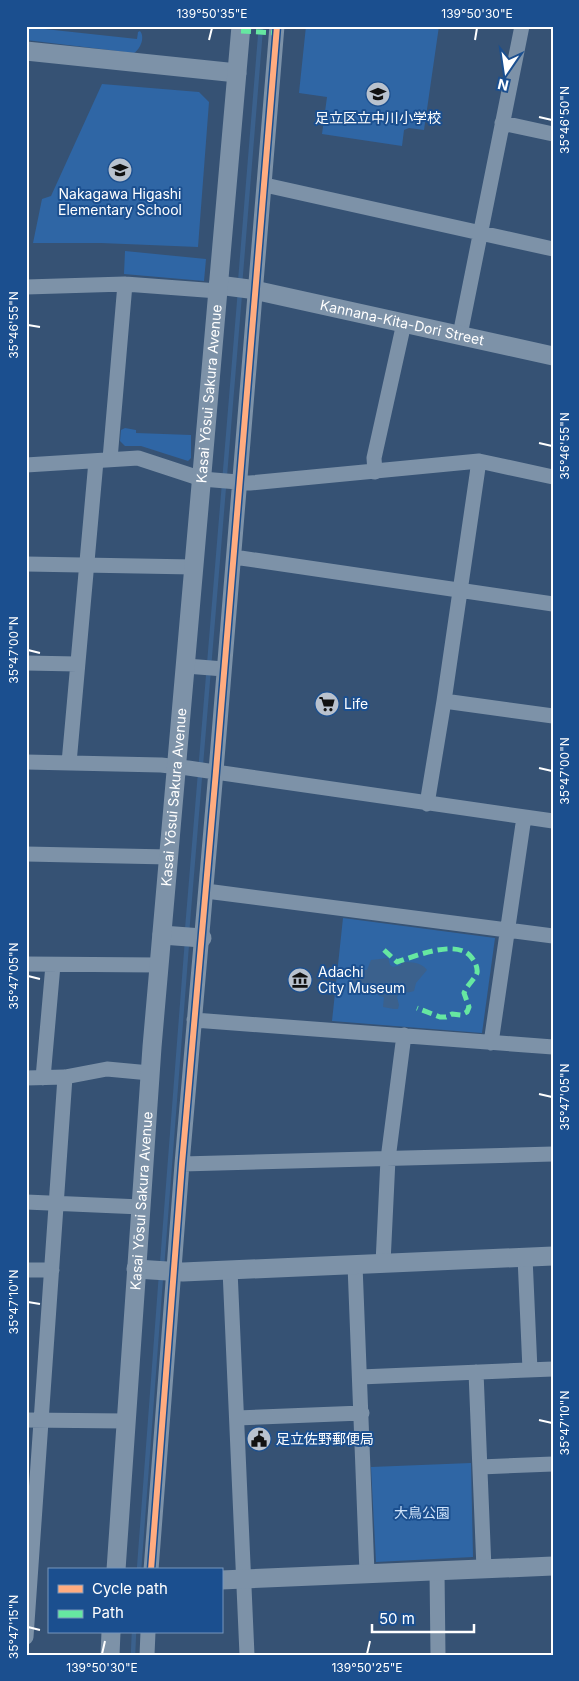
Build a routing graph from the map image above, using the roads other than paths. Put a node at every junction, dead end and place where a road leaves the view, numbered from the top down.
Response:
1 (241, 26) edge
2 (277, 26) edge
3 (522, 26) edge
4 (26, 50) edge
5 (237, 73) junction
6 (502, 123) junction
7 (553, 134) edge
8 (265, 185) junction
9 (480, 233) junction
10 (553, 249) edge
11 (125, 284) junction
12 (26, 287) edge
13 (222, 288) junction
14 (253, 290) junction
15 (404, 323) junction
16 (460, 335) junction
17 (553, 356) edge
18 (103, 460) junction
19 (479, 461) junction
20 (26, 465) edge
21 (375, 472) junction
22 (553, 477) edge
23 (223, 481) junction
24 (234, 557) junction
25 (26, 564) edge
26 (86, 564) junction
27 (194, 567) junction
28 (460, 590) junction
29 (553, 604) edge
30 (26, 662) edge
31 (77, 664) junction
32 (191, 666) junction
33 (221, 669) junction
34 (444, 701) junction
35 (553, 716) edge
36 (26, 762) edge
37 (69, 763) junction
38 (182, 767) junction
39 (213, 771) junction
40 (427, 804) junction
41 (524, 817) junction
42 (553, 821) edge
43 (26, 854) edge
44 (169, 857) junction
45 (206, 891) junction
46 (507, 930) junction
47 (169, 936) junction
48 (553, 936) edge
49 (202, 938) junction
50 (26, 964) edge
51 (52, 965) junction
52 (159, 965) junction
53 (194, 1020) junction
54 (404, 1035) junction
55 (491, 1043) junction
56 (553, 1047) edge
57 (150, 1073) junction
58 (65, 1077) junction
59 (26, 1078) edge
60 (43, 1078) junction
61 (553, 1154) edge
62 (388, 1159) junction
63 (182, 1164) junction
64 (26, 1202) edge
65 (57, 1203) junction
66 (140, 1207) junction
67 (553, 1256) edge
68 (525, 1257) junction
69 (383, 1263) junction
70 (355, 1264) junction
71 (26, 1270) edge
72 (52, 1270) junction
73 (230, 1270) junction
74 (158, 1271) junction
75 (553, 1369) edge
76 (530, 1370) junction
77 (476, 1372) junction
78 (360, 1377) junction
79 (362, 1413) junction
80 (237, 1418) junction
81 (34, 1420) edge
82 (126, 1421) junction
83 (553, 1464) edge
84 (480, 1468) junction
85 (30, 1526) edge
86 (553, 1566) edge
87 (116, 1568) edge
88 (151, 1568) edge
89 (484, 1569) junction
90 (437, 1571) junction
91 (367, 1573) junction
92 (243, 1579) junction
93 (222, 1580) edge
94 (28, 1596) edge
95 (111, 1634) edge
96 (148, 1634) edge
97 (26, 1637) edge
98 (110, 1655) edge
99 (147, 1655) edge
100 (246, 1655) edge
101 (438, 1655) edge

1 - 5 street, Kasai Yōsui Sakura Avenue
2 - 8 street
3 - 6 street
4 - 5 street
5 - 13 street, Kasai Yōsui Sakura Avenue
6 - 7 street
6 - 9 street
8 - 9 street
8 - 14 street
9 - 10 street
9 - 16 street
11 - 12 street
11 - 13 street
11 - 18 street
13 - 14 street, Kannana-Kita-Dori Street
13 - 23 street, Kasai Yōsui Sakura Avenue
14 - 15 street, Kannana-Kita-Dori Street
14 - 23 street
15 - 16 street, Kannana-Kita-Dori Street
15 - 21 street
16 - 17 street, Kannana-Kita-Dori Street
18 - 20 street
18 - 23 street
18 - 26 street
19 - 21 street
19 - 22 street
19 - 28 street
21 - 23 street
23 - 24 street
23 - 27 street, Kasai Yōsui Sakura Avenue
24 - 28 street
24 - 33 street
25 - 26 street
26 - 27 street
26 - 31 street
27 - 32 street, Kasai Yōsui Sakura Avenue
28 - 29 street
28 - 34 street
30 - 31 street
31 - 37 street
32 - 33 street
32 - 38 street, Kasai Yōsui Sakura Avenue
33 - 39 street
34 - 35 street
34 - 40 street
36 - 37 street
37 - 38 street
38 - 39 street
38 - 44 street, Kasai Yōsui Sakura Avenue
39 - 40 street
39 - 45 street
40 - 41 street
41 - 42 street
41 - 46 street
43 - 44 street
44 - 47 street, Kasai Yōsui Sakura Avenue
45 - 46 street
45 - 49 street
46 - 48 street
46 - 55 street
47 - 49 street
47 - 52 street, Kasai Yōsui Sakura Avenue
49 - 53 street
50 - 51 street
51 - 52 street
51 - 60 street
52 - 57 street, Kasai Yōsui Sakura Avenue
53 - 54 street
53 - 63 street
54 - 55 street
54 - 62 street
55 - 56 street
57 - 58 street
57 - 66 street, Kasai Yōsui Sakura Avenue
58 - 60 street
58 - 65 street
59 - 60 street
61 - 62 street
62 - 63 street
62 - 69 street
63 - 74 street
64 - 65 street
65 - 66 street
65 - 72 street
66 - 74 street, Kasai Yōsui Sakura Avenue
67 - 68 street
68 - 69 street
68 - 76 street
69 - 70 street
70 - 73 street
70 - 78 street
71 - 72 street
72 - 81 street
73 - 74 street
73 - 80 street
74 - 82 street, Kasai Yōsui Sakura Avenue
74 - 88 street
75 - 76 street
76 - 77 street
77 - 78 street
77 - 84 street
78 - 79 street
79 - 80 street
79 - 91 street
80 - 92 street
81 - 82 street
81 - 85 street
82 - 87 street, Kasai Yōsui Sakura Avenue
83 - 84 street
84 - 89 street
85 - 94 street
86 - 89 street
89 - 90 street
90 - 91 street
90 - 101 street
91 - 92 street
92 - 93 street
92 - 100 street
94 - 97 street
95 - 98 street
96 - 99 street

